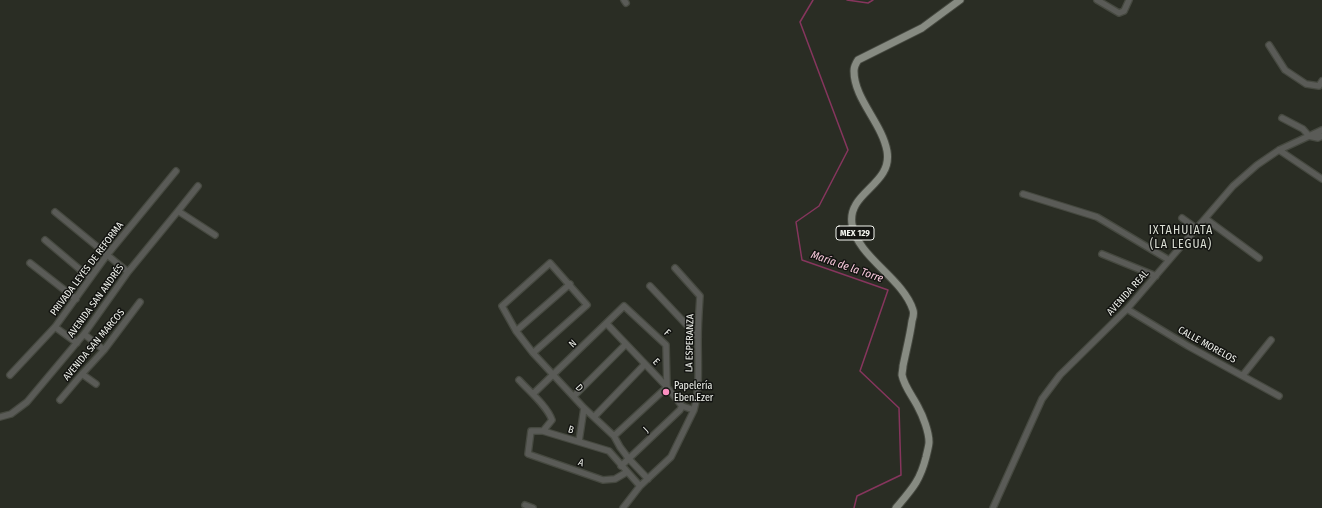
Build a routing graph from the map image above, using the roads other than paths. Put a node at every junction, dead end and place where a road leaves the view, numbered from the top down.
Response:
1 (960, 0) edge
2 (1097, 0) edge
3 (1129, 0) edge
4 (951, 3) edge
5 (1269, 45) dead end
6 (1322, 81) edge
7 (1282, 118) dead end
8 (1322, 130) edge
9 (1309, 136) junction
10 (1322, 136) edge
11 (1279, 150) junction
12 (176, 171) dead end
13 (1322, 179) edge
14 (198, 186) dead end
15 (1023, 194) dead end
16 (178, 211) junction
17 (55, 212) dead end
18 (1182, 218) dead end
19 (1206, 219) junction
20 (1197, 229) junction
21 (215, 235) dead end
22 (45, 240) dead end
23 (1102, 254) dead end
24 (107, 255) junction
25 (1259, 258) dead end
26 (1170, 260) junction
27 (30, 263) dead end
28 (675, 268) dead end
29 (128, 272) junction
30 (1156, 276) junction
31 (90, 278) junction
32 (570, 284) junction
33 (650, 286) dead end
34 (76, 299) junction
35 (140, 302) dead end
36 (624, 306) joint
37 (1128, 309) junction
38 (607, 324) junction
39 (55, 327) junction
40 (516, 331) junction
41 (84, 334) junction
42 (698, 337) junction
43 (1271, 340) dead end
44 (76, 344) junction
45 (626, 344) junction
46 (104, 350) junction
47 (533, 352) junction
48 (645, 364) junction
49 (82, 374) junction
50 (554, 374) junction
51 (10, 375) dead end
52 (1243, 376) junction
53 (519, 380) dead end
54 (96, 384) dead end
55 (667, 387) junction
56 (533, 394) junction
57 (574, 396) junction
58 (1279, 396) dead end
59 (60, 400) dead end
60 (682, 406) junction
61 (584, 408) junction
62 (694, 410) junction
63 (0, 417) edge
64 (594, 417) junction
65 (543, 431) junction
66 (614, 436) junction
67 (579, 441) junction
68 (629, 459) junction
69 (621, 466) junction
70 (627, 472) junction
71 (648, 480) junction
72 (640, 486) junction
73 (525, 505) dead end
74 (533, 508) edge
75 (622, 508) edge
76 (896, 508) edge
77 (993, 508) edge

1 - 4 main road, MEX 129
2 - 3 street
4 - 76 main road, MEX 129
5 - 6 street
7 - 9 street
8 - 9 street, AVENIDA REAL
9 - 10 street
9 - 11 street, AVENIDA REAL
11 - 13 street
11 - 19 street, AVENIDA REAL
12 - 24 street, PRIVADA LEYES DE REFORMA
14 - 16 street, AVENIDA SAN ANDRÉS
15 - 26 street
16 - 21 street
16 - 29 street, AVENIDA SAN ANDRÉS
17 - 24 street
18 - 20 street
19 - 20 street, AVENIDA REAL
19 - 25 street
20 - 26 street, AVENIDA REAL
22 - 31 street
23 - 30 street
24 - 29 street
24 - 31 street, PRIVADA LEYES DE REFORMA
26 - 30 street, AVENIDA REAL
27 - 34 street
28 - 42 street, LA ESPERANZA
29 - 41 street, AVENIDA SAN ANDRÉS
30 - 37 street, AVENIDA REAL
31 - 34 street, PRIVADA LEYES DE REFORMA
32 - 40 street
32 - 40 street, D
32 - 47 street
33 - 42 street
34 - 39 street, PRIVADA LEYES DE REFORMA
35 - 46 street, AVENIDA SAN MARCOS
36 - 38 street, N
36 - 55 street, F
37 - 52 street, CALLE MORELOS
37 - 77 street, AVENIDA REAL
38 - 45 street, E
38 - 50 street, N
39 - 44 street
39 - 51 street, PRIVADA LEYES DE REFORMA
40 - 47 street, D
41 - 44 street, AVENIDA SAN ANDRÉS
41 - 46 street
42 - 62 street, LA ESPERANZA
43 - 52 street
44 - 63 street, AVENIDA SAN ANDRÉS
45 - 48 street, E
45 - 57 street
46 - 49 street, AVENIDA SAN MARCOS
47 - 50 street, D
48 - 55 street, E
48 - 64 street
49 - 54 street
49 - 59 street, AVENIDA SAN MARCOS
50 - 56 street, N
50 - 57 street, D
52 - 58 street, CALLE MORELOS
53 - 56 street
55 - 60 street, E
55 - 66 street
56 - 65 street
57 - 61 street, D
60 - 62 street
60 - 68 street, J
61 - 64 street, D
61 - 67 street
62 - 71 street, LA ESPERANZA
64 - 66 street, D
65 - 67 street, B
65 - 70 street, A
66 - 68 street, D
67 - 69 street, B
68 - 69 street, J
68 - 71 street, D
69 - 70 street
70 - 72 street
71 - 72 street, LA ESPERANZA
72 - 75 street, LA ESPERANZA
73 - 74 street

